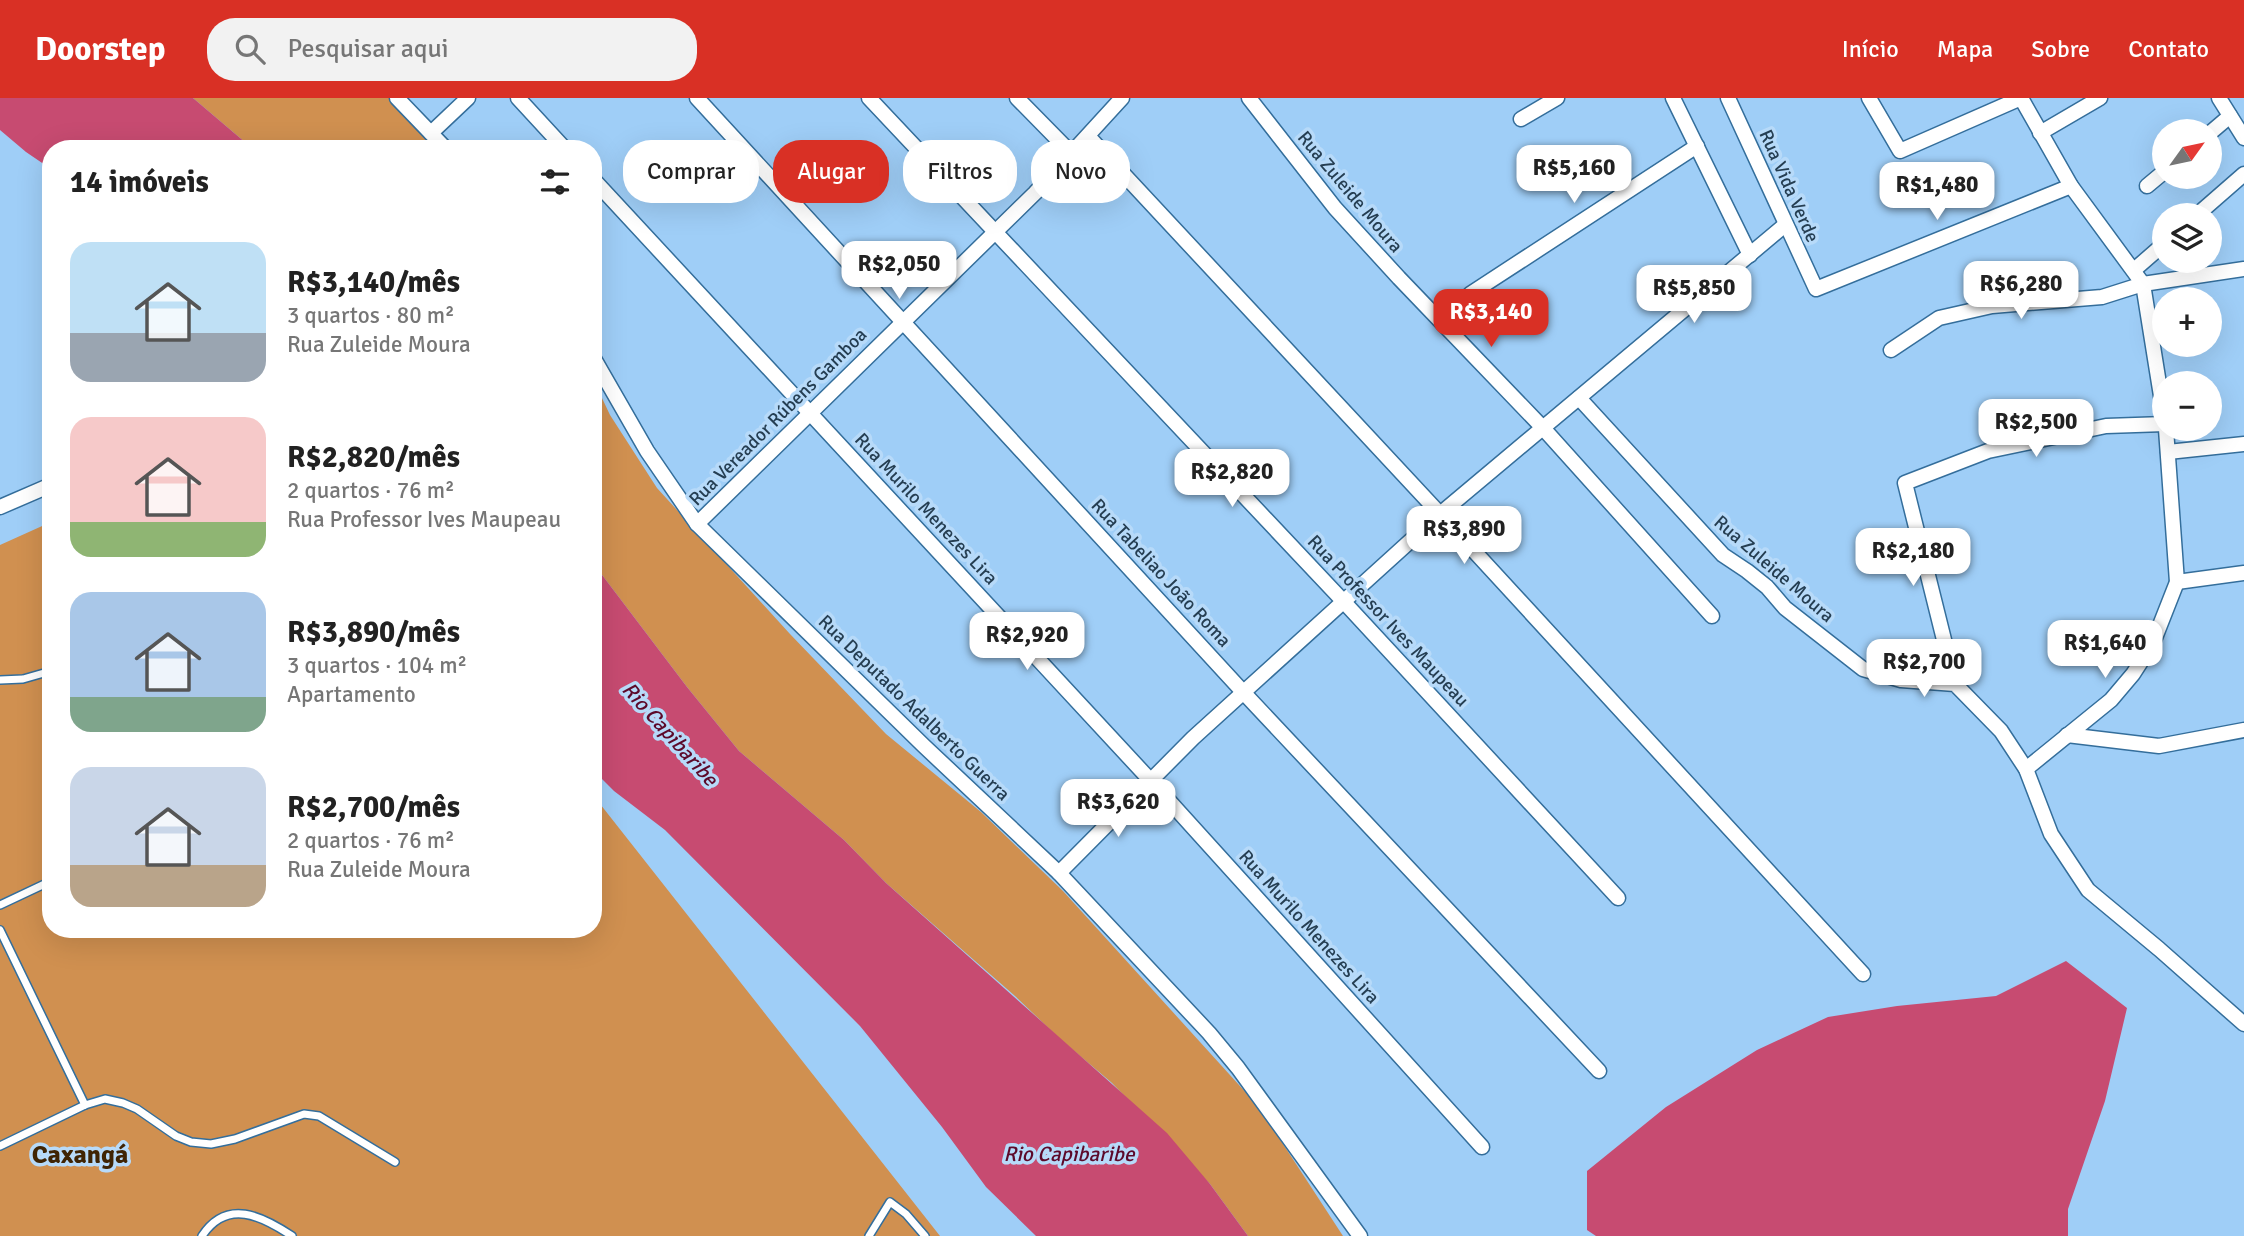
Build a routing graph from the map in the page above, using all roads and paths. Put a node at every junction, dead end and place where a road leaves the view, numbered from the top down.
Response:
1 (397, 98) edge
2 (468, 98) edge
3 (518, 98) edge
4 (697, 98) edge
5 (869, 98) edge
6 (1017, 98) edge
7 (1122, 98) edge
8 (1250, 98) edge
9 (1557, 98) edge
10 (1673, 98) edge
11 (1728, 98) edge
12 (1869, 98) edge
13 (2021, 98) edge
14 (2099, 98) edge
15 (2219, 98) edge
16 (2230, 116) junction
17 (1521, 119) dead end
18 (2222, 123) edge
19 (431, 133) junction
20 (2040, 133) junction
21 (1088, 136) junction
22 (2244, 138) edge
23 (438, 140) edge
24 (557, 140) edge
25 (1058, 140) edge
26 (1084, 140) edge
27 (1697, 146) junction
28 (2244, 174) edge
29 (2152, 182) edge
30 (2147, 186) dead end
31 (2071, 187) junction
32 (602, 189) edge
33 (1031, 196) edge
34 (2211, 203) edge
35 (1785, 225) junction
36 (996, 232) junction
37 (2152, 254) edge
38 (1750, 255) junction
39 (2244, 269) edge
40 (2134, 270) junction
41 (2143, 284) junction
42 (1470, 294) dead end
43 (904, 321) junction
44 (1891, 350) dead end
45 (2157, 371) edge
46 (602, 374) edge
47 (1579, 398) junction
48 (811, 412) junction
49 (2152, 424) edge
50 (1543, 428) junction
51 (2167, 441) edge
52 (2244, 444) edge
53 (2168, 452) junction
54 (42, 489) edge
55 (0, 507) edge
56 (1440, 514) junction
57 (697, 524) junction
58 (2244, 573) edge
59 (2177, 582) junction
60 (1344, 602) junction
61 (1712, 616) dead end
62 (42, 674) edge
63 (0, 680) edge
64 (1955, 684) junction
65 (1244, 693) junction
66 (2244, 730) edge
67 (2067, 735) junction
68 (2026, 769) junction
69 (1151, 780) junction
70 (1059, 873) junction
71 (42, 885) edge
72 (1618, 898) dead end
73 (0, 905) edge
74 (0, 930) edge
75 (1863, 974) dead end
76 (2244, 1024) edge
77 (1600, 1071) dead end
78 (85, 1105) junction
79 (0, 1146) edge
80 (1482, 1147) dead end
81 (395, 1162) dead end
82 (202, 1236) edge
83 (292, 1236) edge
84 (869, 1236) edge
85 (925, 1236) edge
86 (1360, 1236) edge

1 - 19 street
2 - 19 street
3 - 24 street
4 - 43 street, Rua Tabeliao João Roma
5 - 36 street, Rua Professor Ives Maupeau
6 - 25 street
7 - 21 street, Rua Vereador Rúbens Gamboa
8 - 50 street, Rua Zuleide Moura
9 - 17 street
10 - 27 street
11 - 35 street, Rua Vida Verde
12 - 13 street
13 - 20 street
14 - 20 street
15 - 16 street
16 - 18 street
16 - 22 street
19 - 23 street
20 - 31 street
21 - 26 street, Rua Vereador Rúbens Gamboa
21 - 56 street
27 - 38 street
27 - 42 street
28 - 34 street
29 - 30 street
31 - 35 street, Rua Vida Verde
31 - 40 street
32 - 48 street, Rua Murilo Menezes Lira
33 - 36 street, Rua Vereador Rúbens Gamboa
35 - 38 street
36 - 43 street, Rua Vereador Rúbens Gamboa
36 - 60 street, Rua Professor Ives Maupeau
37 - 40 street
38 - 47 street
39 - 41 street
40 - 41 street
41 - 44 street
41 - 45 street
43 - 48 street, Rua Vereador Rúbens Gamboa
43 - 65 street, Rua Tabeliao João Roma
46 - 57 street, Rua Deputado Adalberto Guerra
47 - 50 street
47 - 64 street, Rua Zuleide Moura
48 - 57 street, Rua Vereador Rúbens Gamboa
48 - 69 street, Rua Murilo Menezes Lira
49 - 64 street
50 - 56 street
50 - 61 street, Rua Zuleide Moura
51 - 53 street
52 - 53 street
53 - 59 street
54 - 55 street
56 - 60 street
56 - 75 street
57 - 70 street, Rua Deputado Adalberto Guerra
58 - 59 street
59 - 67 street
60 - 65 street
60 - 72 street, Rua Professor Ives Maupeau
62 - 63 lane
64 - 68 street
65 - 69 street
65 - 77 street, Rua Tabeliao João Roma
66 - 67 street
67 - 68 street
68 - 76 street
69 - 70 street
69 - 80 street, Rua Murilo Menezes Lira
70 - 86 street, Rua Deputado Adalberto Guerra
71 - 73 lane
74 - 78 lane
78 - 79 lane
78 - 81 lane
82 - 83 lane
84 - 85 lane

